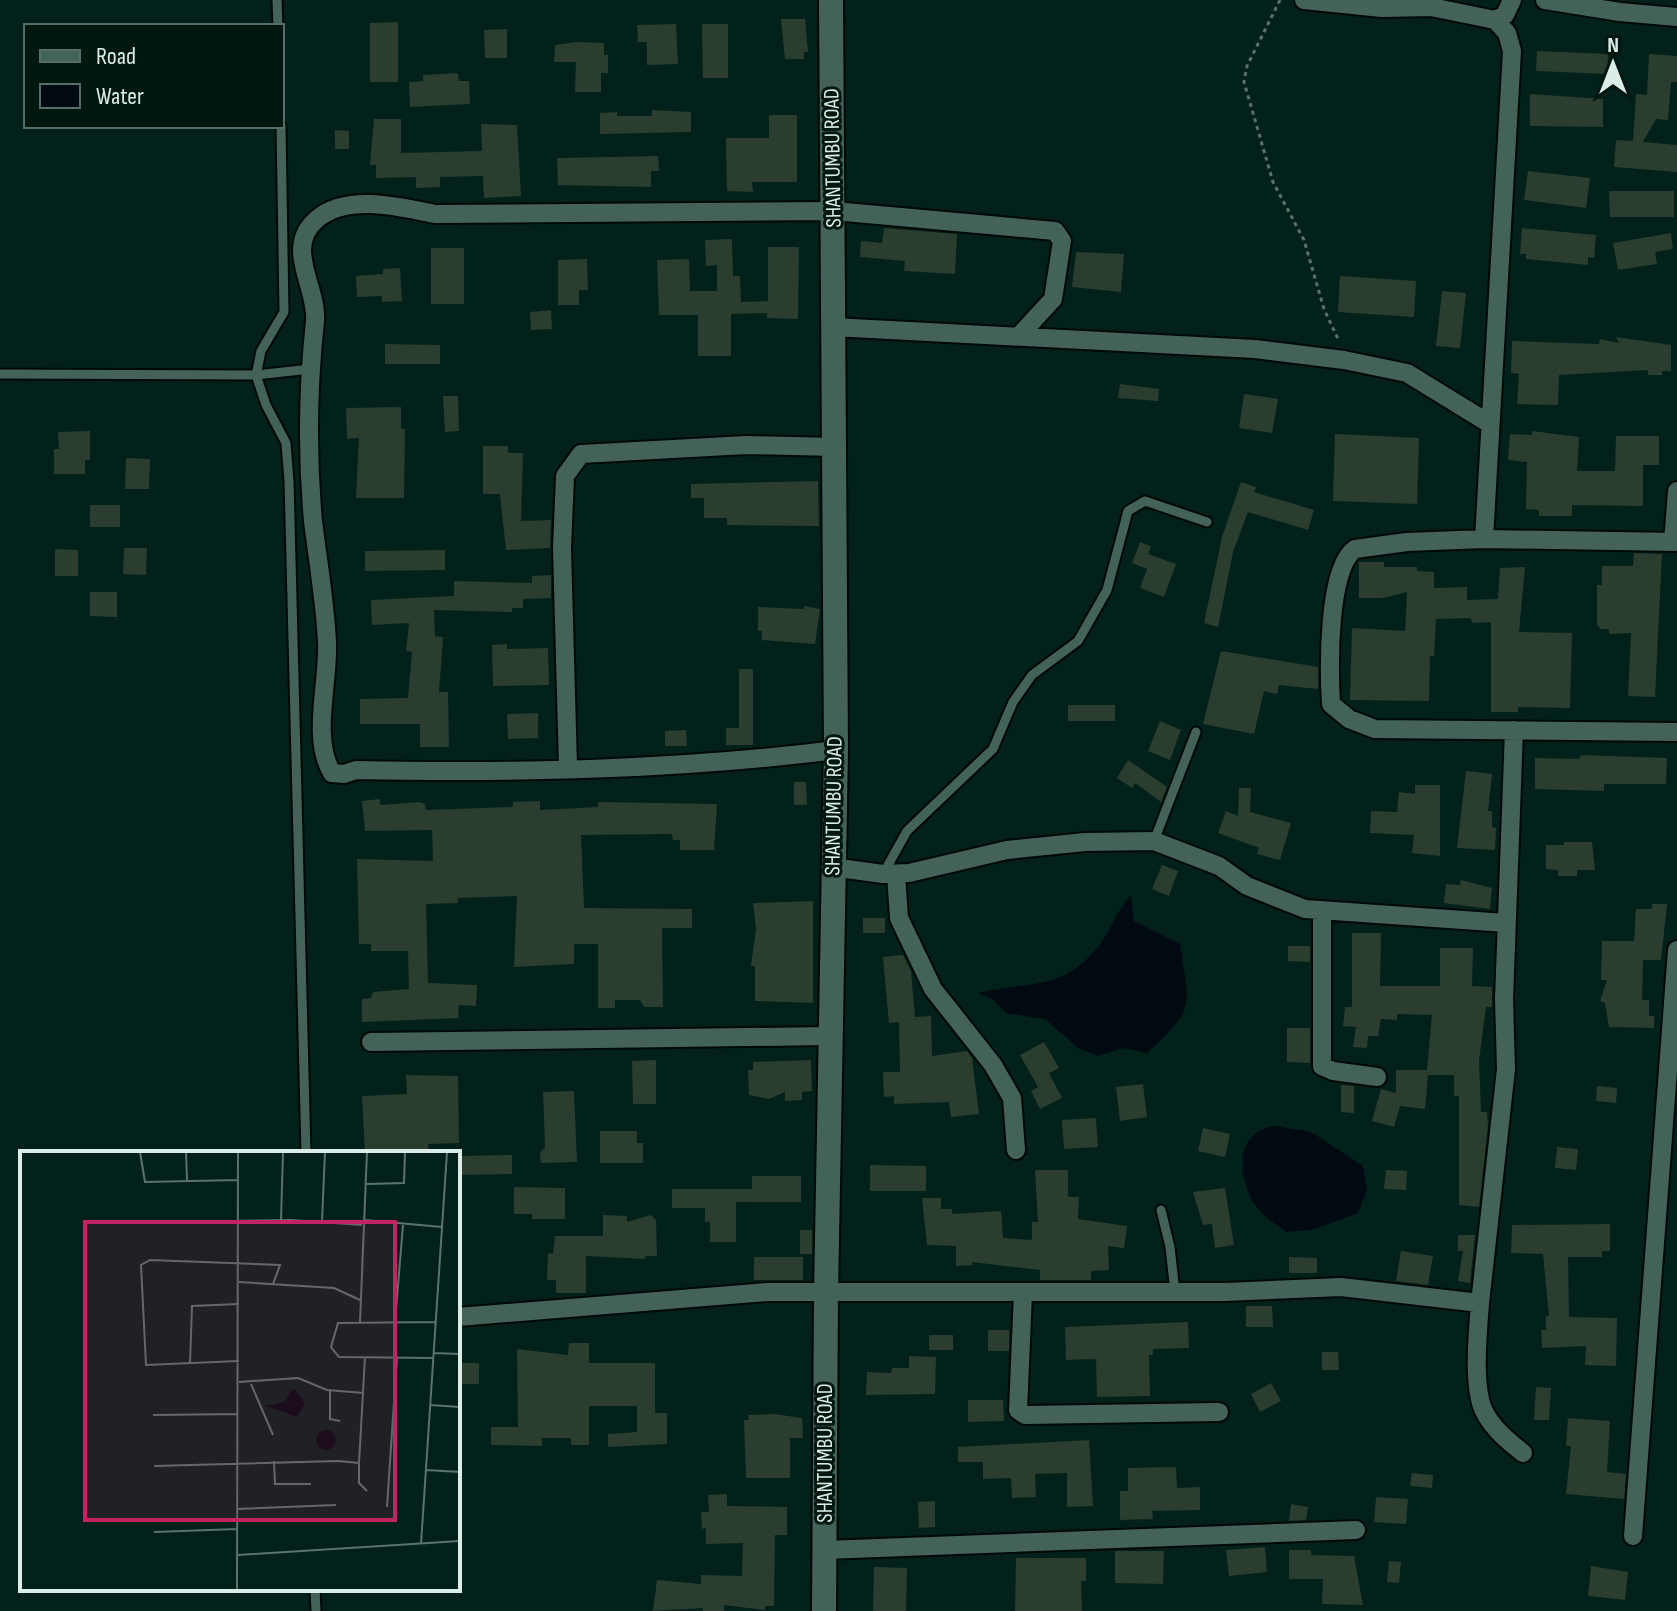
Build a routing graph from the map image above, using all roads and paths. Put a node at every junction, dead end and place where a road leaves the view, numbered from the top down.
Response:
1 (277, 0) edge
2 (831, 0) edge
3 (1280, 0) edge
4 (1304, 0) edge
5 (1512, 0) edge
6 (1545, 0) edge
7 (1677, 17) edge
8 (1495, 20) junction
9 (278, 24) edge
10 (281, 128) edge
11 (834, 211) junction
12 (833, 327) junction
13 (1019, 336) junction
14 (1344, 360) junction
15 (310, 369) junction
16 (0, 374) edge
17 (256, 375) junction
18 (1490, 424) junction
19 (835, 447) junction
20 (1677, 491) edge
21 (1207, 522) dead end
22 (1484, 539) junction
23 (1675, 542) edge
24 (1514, 730) junction
25 (1196, 732) dead end
26 (1677, 732) edge
27 (836, 750) junction
28 (568, 767) junction
29 (1154, 841) junction
30 (832, 867) junction
31 (890, 874) junction
32 (1322, 913) junction
33 (1506, 923) junction
34 (1677, 950) edge
35 (829, 1036) junction
36 (371, 1042) dead end
37 (1377, 1077) dead end
38 (1016, 1150) dead end
39 (306, 1151) edge
40 (1161, 1210) dead end
41 (1175, 1292) junction
42 (1023, 1293) junction
43 (826, 1294) junction
44 (1480, 1303) junction
45 (460, 1317) edge
46 (1219, 1412) dead end
47 (1523, 1453) dead end
48 (1356, 1530) dead end
49 (1633, 1536) dead end
50 (825, 1550) junction
51 (315, 1591) edge
52 (316, 1611) edge
53 (824, 1611) edge

1 - 9 lane
2 - 11 street, SHANTUMBU ROAD
3 - 14 path
4 - 8 street
5 - 8 street
6 - 7 street
8 - 18 street
10 - 17 lane
11 - 12 street, SHANTUMBU ROAD
11 - 13 street
11 - 15 street
12 - 13 street
12 - 19 street, SHANTUMBU ROAD
13 - 14 street
14 - 18 street
15 - 17 lane
15 - 28 street
16 - 17 lane
17 - 39 lane
18 - 22 street
19 - 27 street, SHANTUMBU ROAD
19 - 28 street
20 - 23 street
21 - 31 lane
22 - 23 street
22 - 24 street
24 - 26 street
24 - 33 street
25 - 29 lane
27 - 28 street
27 - 30 street, SHANTUMBU ROAD
29 - 31 street
29 - 32 street
30 - 31 street
30 - 35 street, SHANTUMBU ROAD
31 - 38 street
32 - 33 street
32 - 37 street
33 - 44 street
34 - 49 street
35 - 36 street
35 - 43 street, SHANTUMBU ROAD
40 - 41 lane
41 - 42 street
41 - 44 street
42 - 43 street
42 - 46 street
43 - 45 street
43 - 50 street, SHANTUMBU ROAD
44 - 47 street
48 - 50 street
50 - 53 street, SHANTUMBU ROAD
51 - 52 lane

